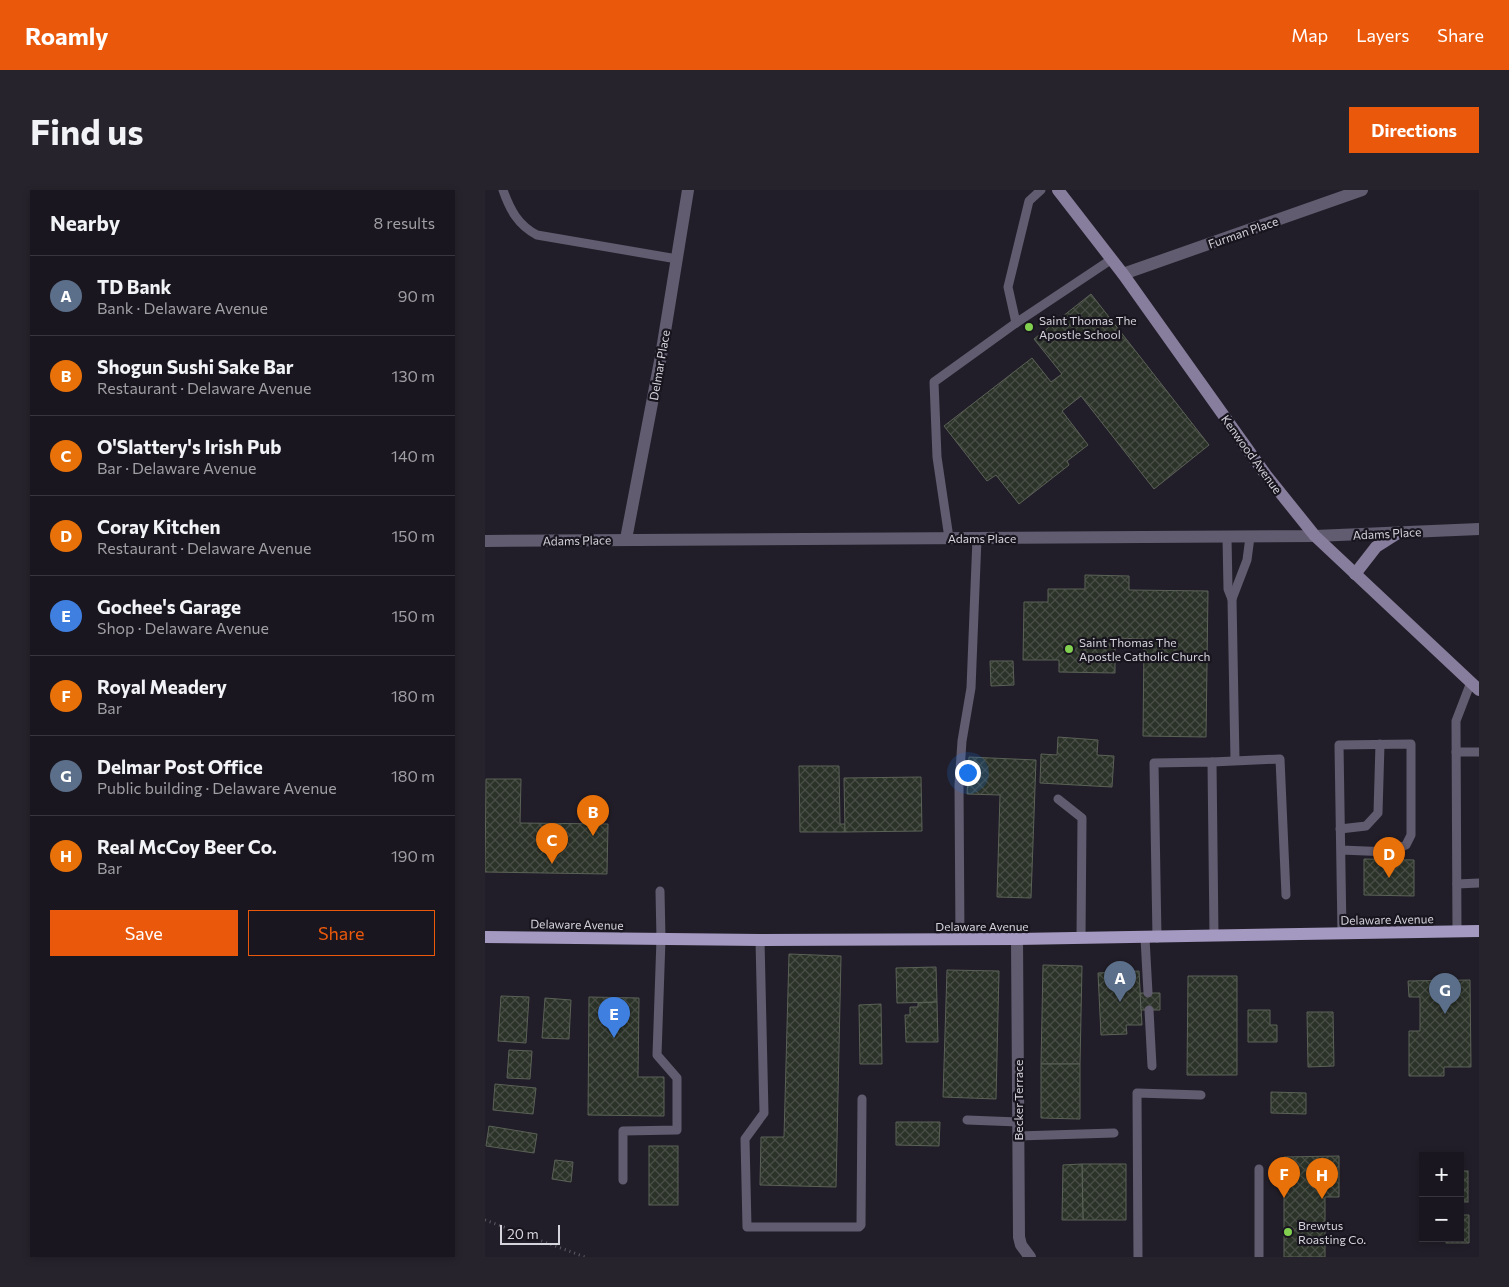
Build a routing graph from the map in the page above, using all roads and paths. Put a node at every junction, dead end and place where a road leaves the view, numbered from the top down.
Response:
1 (503, 190) edge
2 (688, 190) edge
3 (1041, 190) edge
4 (1058, 190) edge
5 (1362, 190) edge
6 (677, 259) junction
7 (1112, 259) junction
8 (1123, 274) junction
9 (1016, 323) junction
10 (1479, 528) edge
11 (1398, 532) junction
12 (1250, 536) junction
13 (1315, 536) junction
14 (1227, 537) junction
15 (949, 538) junction
16 (977, 538) junction
17 (626, 539) junction
18 (485, 541) edge
19 (1355, 574) junction
20 (1232, 599) junction
21 (1475, 686) edge
22 (1380, 744) junction
23 (1456, 752) junction
24 (1479, 752) edge
25 (1235, 760) junction
26 (1212, 762) junction
27 (1058, 799) dead end
28 (1340, 829) junction
29 (1341, 850) junction
30 (1479, 883) edge
31 (1457, 884) junction
32 (660, 891) dead end
33 (1285, 894) dead end
34 (1457, 931) junction
35 (1479, 931) edge
36 (1342, 933) junction
37 (1214, 936) junction
38 (485, 937) edge
39 (1081, 938) junction
40 (1151, 938) junction
41 (661, 939) junction
42 (1017, 939) junction
43 (760, 940) junction
44 (960, 940) junction
45 (1148, 993) dead end
46 (1149, 1010) dead end
47 (1152, 1066) dead end
48 (1201, 1095) dead end
49 (862, 1099) dead end
50 (967, 1120) dead end
51 (1018, 1122) junction
52 (1114, 1132) dead end
53 (1018, 1136) junction
54 (1259, 1169) dead end
55 (623, 1180) dead end
56 (485, 1220) edge
57 (585, 1257) edge
58 (1030, 1257) edge
59 (1139, 1257) edge
60 (1259, 1257) edge

1 - 6 lane
2 - 6 street, Delmar Place
3 - 9 lane
4 - 7 street, Kenwood Avenue
5 - 8 street, Furman Place
6 - 17 street, Delmar Place
7 - 8 street, Kenwood Avenue
7 - 9 lane
8 - 13 street, Kenwood Avenue
9 - 15 lane
10 - 11 street, Adams Place
11 - 13 street, Adams Place
11 - 19 street
12 - 13 street, Adams Place
12 - 14 street, Adams Place
12 - 20 lane
13 - 19 street, Kenwood Avenue
14 - 16 street, Adams Place
14 - 20 lane
15 - 16 street, Adams Place
15 - 17 street, Adams Place
16 - 44 lane
17 - 18 street, Adams Place
19 - 21 street, Kenwood Avenue
20 - 25 lane
21 - 23 lane
22 - 28 lane
22 - 28 lane
22 - 29 lane
23 - 24 lane
23 - 31 lane
25 - 26 lane
25 - 33 lane
26 - 37 lane
26 - 40 lane
27 - 39 lane
28 - 29 lane
29 - 36 lane
30 - 31 lane
31 - 34 lane
32 - 41 lane
34 - 35 main road, Delaware Avenue
34 - 36 main road, Delaware Avenue
36 - 37 main road, Delaware Avenue
37 - 40 main road, Delaware Avenue
38 - 41 main road, Delaware Avenue
39 - 40 main road, Delaware Avenue
39 - 42 main road, Delaware Avenue
40 - 45 lane
41 - 43 main road, Delaware Avenue
41 - 55 lane
42 - 44 main road, Delaware Avenue
42 - 51 street, Becker Terrace
43 - 44 main road, Delaware Avenue
43 - 49 lane
46 - 47 lane
48 - 59 lane
50 - 51 lane
51 - 53 street, Becker Terrace
52 - 53 lane
53 - 58 street, Becker Terrace
54 - 60 lane
56 - 57 path

